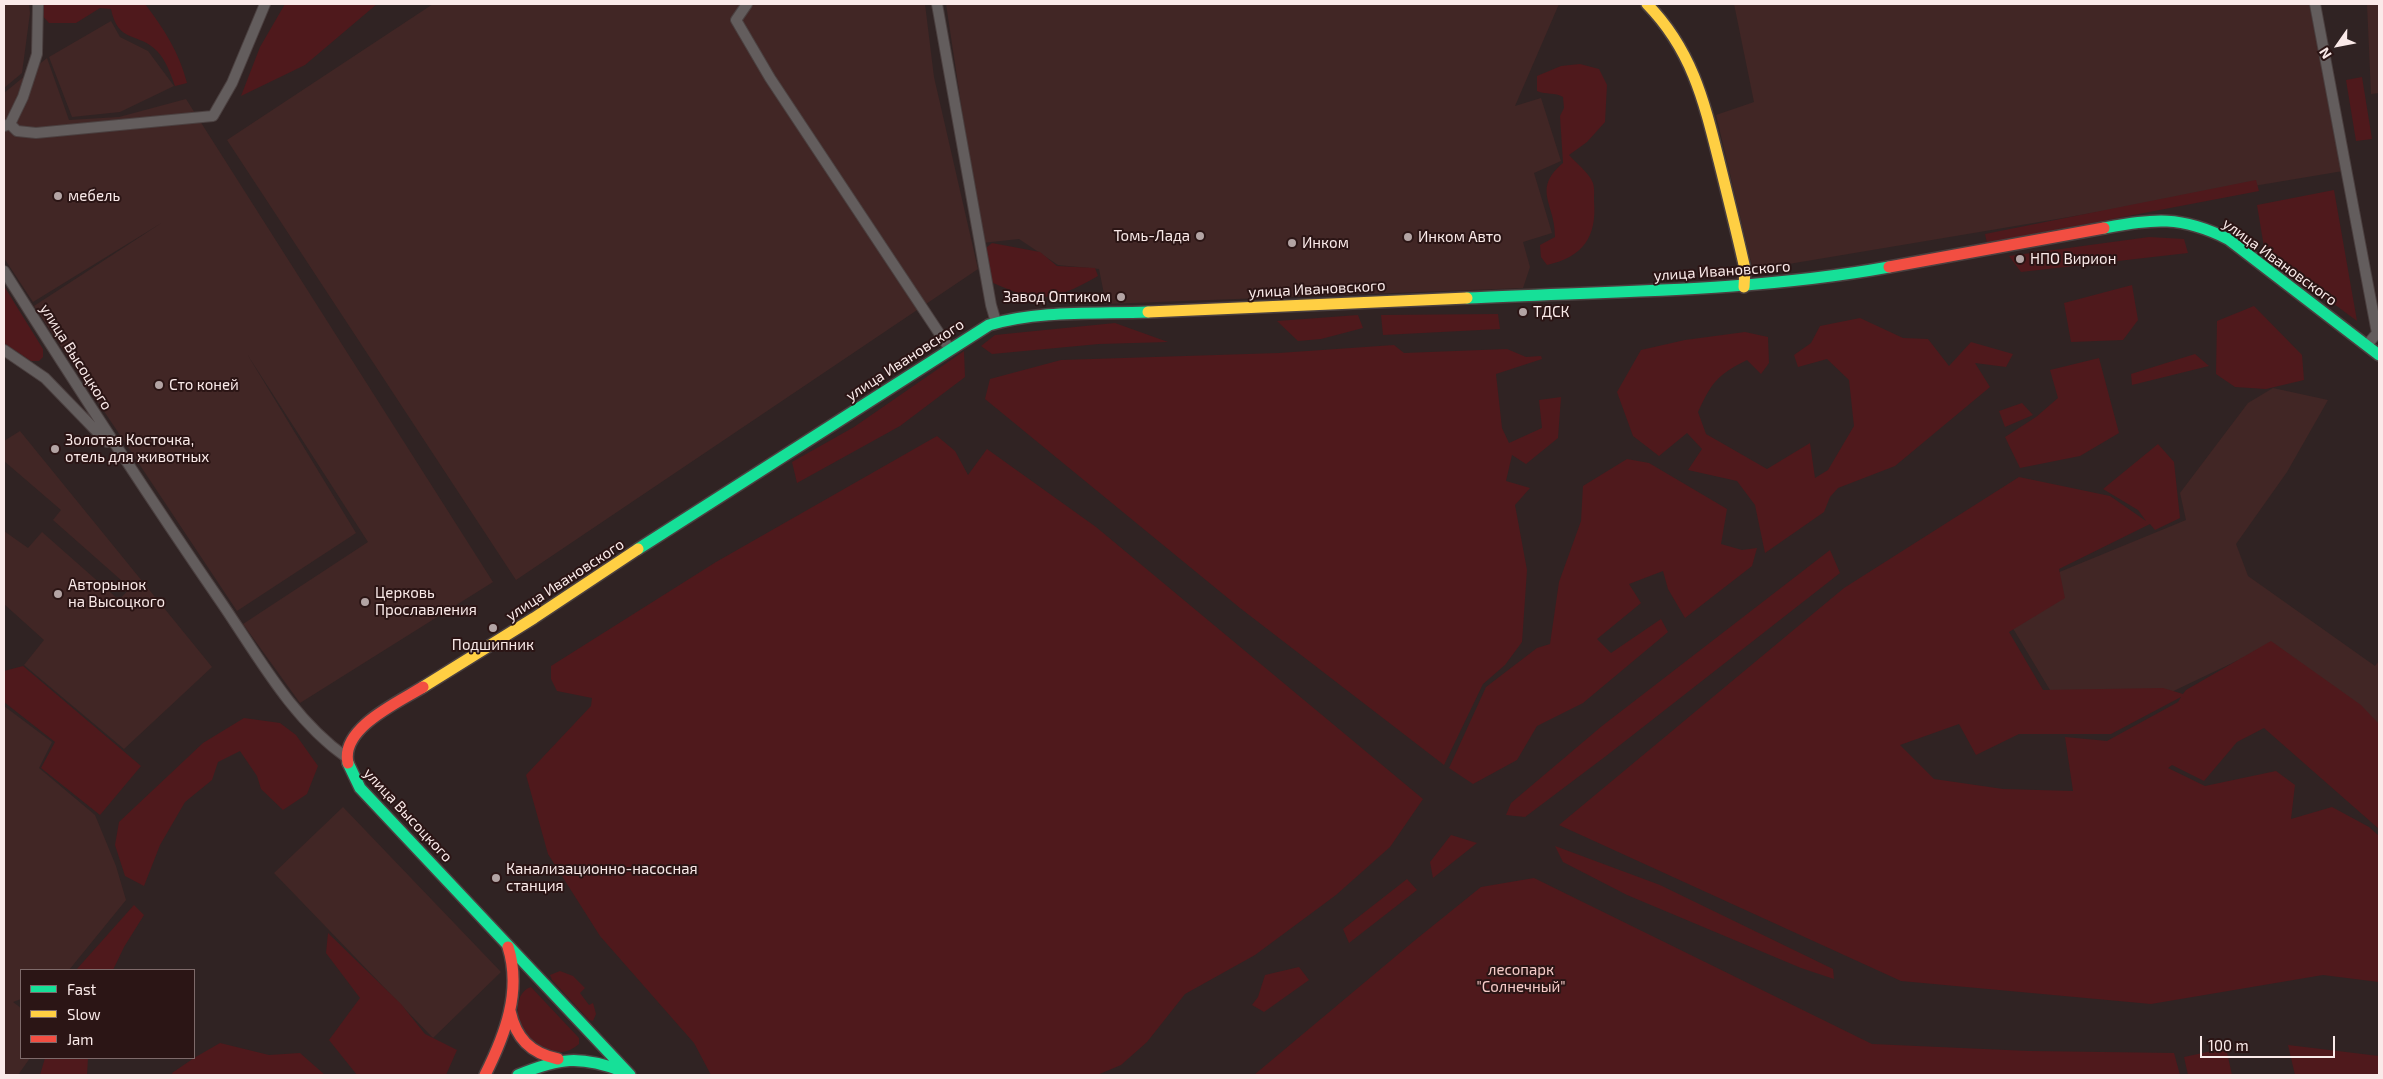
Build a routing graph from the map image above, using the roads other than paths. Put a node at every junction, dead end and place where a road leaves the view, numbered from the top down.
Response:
1 (38, 4) edge
2 (265, 4) edge
3 (747, 4) edge
4 (937, 4) edge
5 (1648, 4) edge
6 (2315, 4) edge
7 (7, 125) edge
8 (4, 270) edge
9 (1744, 287) junction
10 (996, 322) junction
11 (2367, 345) junction
12 (949, 348) junction
13 (4, 350) edge
14 (2379, 355) edge
15 (123, 458) junction
16 (346, 757) junction
17 (503, 938) junction
18 (531, 969) junction
19 (511, 1005) junction
20 (597, 1042) junction
21 (578, 1058) junction
22 (561, 1060) junction
23 (485, 1075) edge
24 (518, 1075) edge
25 (630, 1075) edge

1 - 7 street
2 - 7 street
3 - 12 street
4 - 10 street
5 - 9 main road
6 - 11 street
8 - 15 street, улица Высоцкого
9 - 10 main road, улица Ивановского
9 - 11 main road, улица Ивановского
10 - 12 main road, улица Ивановского
11 - 14 main road, улица Ивановского
12 - 16 main road, улица Ивановского
13 - 15 street, улица Высоцкого
15 - 16 street, улица Высоцкого
16 - 17 main road, улица Высоцкого
17 - 18 main road, улица Высоцкого
17 - 19 main road
18 - 19 main road
18 - 20 main road, улица Высоцкого
19 - 22 main road
19 - 23 main road
20 - 21 main road
20 - 25 main road, улица Высоцкого
21 - 22 main road
21 - 25 main road
22 - 24 main road

